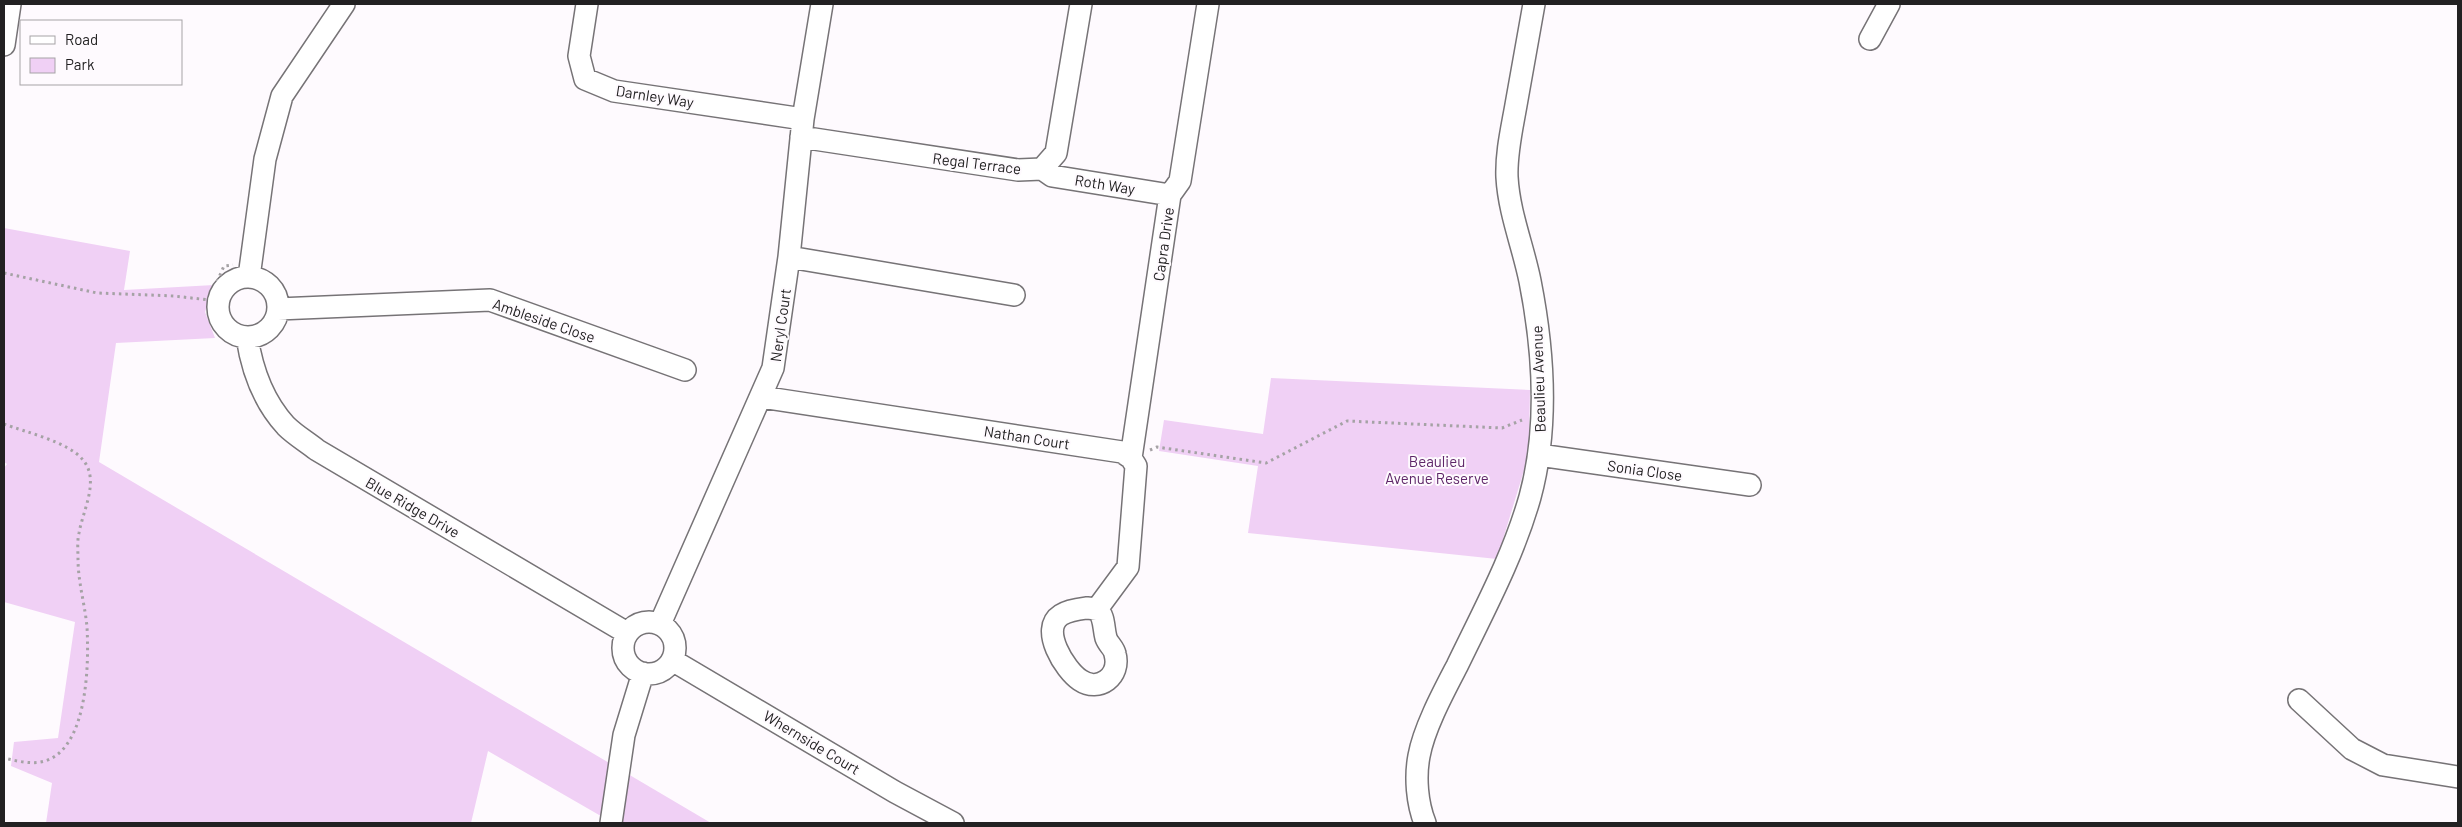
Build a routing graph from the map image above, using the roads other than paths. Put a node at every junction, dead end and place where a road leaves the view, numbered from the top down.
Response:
1 (10, 4) edge
2 (344, 4) edge
3 (587, 4) edge
4 (822, 4) edge
5 (1081, 4) edge
6 (1208, 4) edge
7 (1534, 4) edge
8 (1889, 4) edge
9 (1870, 39) dead end
10 (4, 45) edge
11 (802, 128) junction
12 (1042, 169) junction
13 (1170, 194) junction
14 (789, 257) junction
15 (250, 270) junction
16 (1014, 294) dead end
17 (278, 309) junction
18 (247, 338) junction
19 (684, 370) dead end
20 (761, 397) junction
21 (1540, 454) junction
22 (1131, 458) junction
23 (1750, 485) dead end
24 (1097, 609) dead end
25 (660, 624) junction
26 (627, 633) junction
27 (672, 660) junction
28 (643, 673) junction
29 (2300, 700) dead end
30 (2458, 777) edge
31 (611, 823) edge
32 (953, 823) edge
33 (1425, 823) edge

1 - 10 street
2 - 15 street
3 - 11 street, Darnley Way
4 - 11 street, Neryl Court
5 - 12 street, Regal Terrace
6 - 13 street, Capra Drive
7 - 21 street, Beaulieu Avenue
8 - 9 street
11 - 12 street, Regal Terrace
11 - 14 street, Neryl Court
12 - 13 street, Roth Way
13 - 22 street, Capra Drive
14 - 16 street
14 - 20 street, Neryl Court
15 - 17 street
15 - 18 street
17 - 18 street
17 - 19 street, Ambleside Close
18 - 26 street, Blue Ridge Drive
20 - 22 street, Nathan Court
20 - 25 street, Neryl Court
21 - 23 street, Sonia Close
21 - 33 street, Beaulieu Avenue
22 - 24 street
25 - 26 street
25 - 27 street
26 - 28 street
27 - 28 street
27 - 32 street, Whernside Court
28 - 31 street
29 - 30 street

